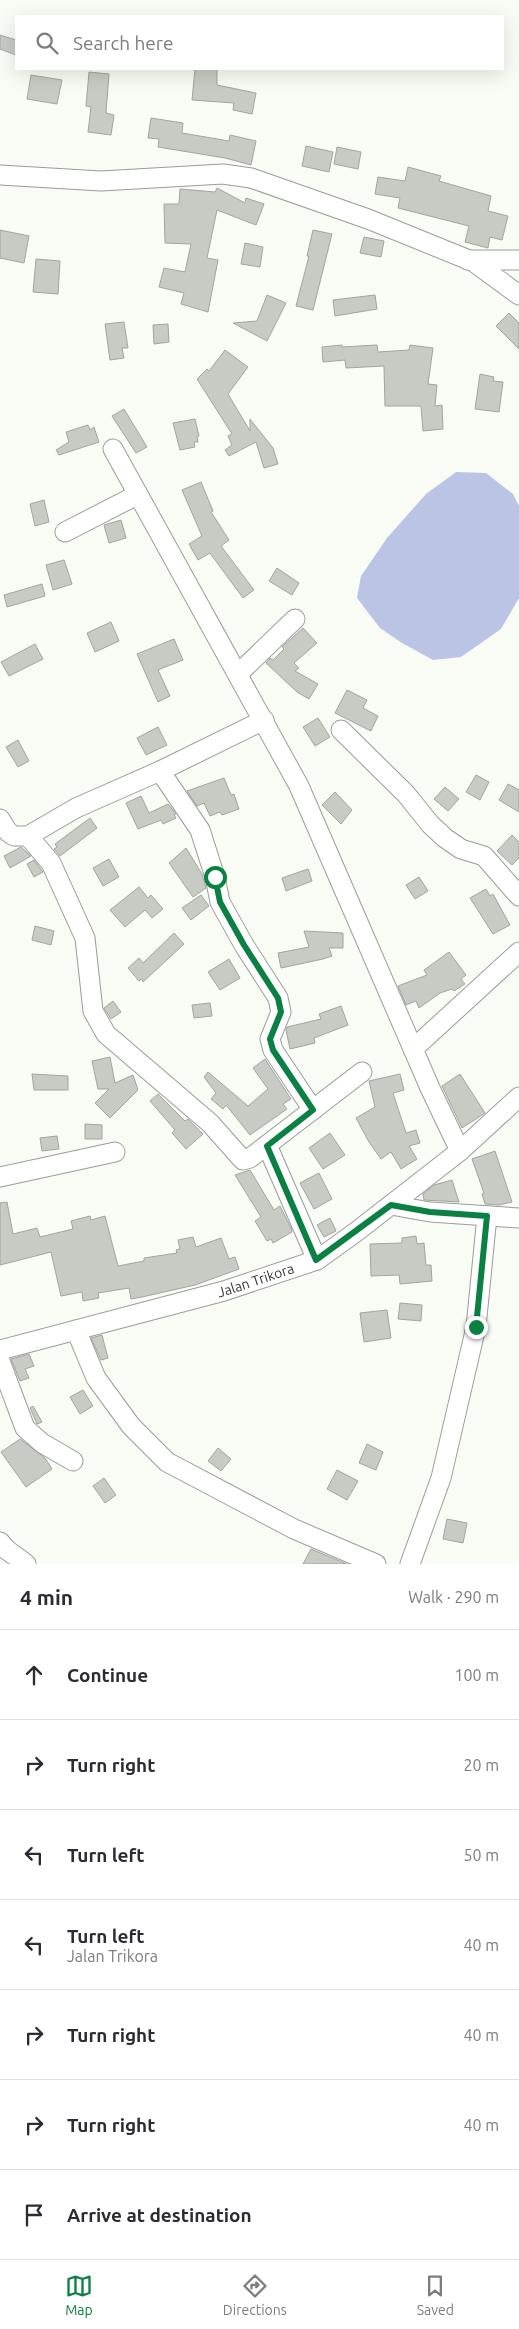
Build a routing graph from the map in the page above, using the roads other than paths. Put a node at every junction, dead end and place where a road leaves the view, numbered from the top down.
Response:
1 (0, 175) edge
2 (468, 260) junction
3 (519, 260) edge
4 (519, 295) edge
5 (113, 449) dead end
6 (137, 494) junction
7 (66, 532) dead end
8 (295, 619) dead end
9 (238, 673) junction
10 (264, 720) junction
11 (341, 730) dead end
12 (160, 771) junction
13 (0, 820) edge
14 (28, 836) junction
15 (519, 896) edge
16 (519, 952) edge
17 (413, 1049) junction
18 (362, 1072) dead end
19 (519, 1097) edge
20 (313, 1110) junction
21 (267, 1146) junction
22 (460, 1151) junction
23 (115, 1152) dead end
24 (0, 1178) edge
25 (391, 1205) junction
26 (487, 1216) junction
27 (519, 1218) edge
28 (316, 1260) junction
29 (76, 1330) junction
30 (0, 1350) edge
31 (0, 1361) edge
32 (73, 1461) dead end
33 (0, 1542) edge
34 (26, 1564) edge
35 (376, 1564) edge
36 (410, 1564) edge

1 - 2 street
2 - 3 street
2 - 4 street
5 - 6 street
6 - 7 street
6 - 9 street
8 - 9 street
9 - 10 street
10 - 12 street
10 - 17 street
11 - 15 street
12 - 14 street
12 - 20 street
13 - 14 street
14 - 21 street
16 - 17 street
17 - 22 street
18 - 20 street
19 - 22 street, Jalan Trikora
20 - 21 street
21 - 28 street
22 - 25 street, Jalan Trikora
23 - 24 street
25 - 26 street
25 - 28 street, Jalan Trikora
26 - 27 street
26 - 36 street
28 - 29 street, Jalan Trikora
29 - 30 street, Jalan Trikora
29 - 35 street
31 - 32 street
33 - 34 street

